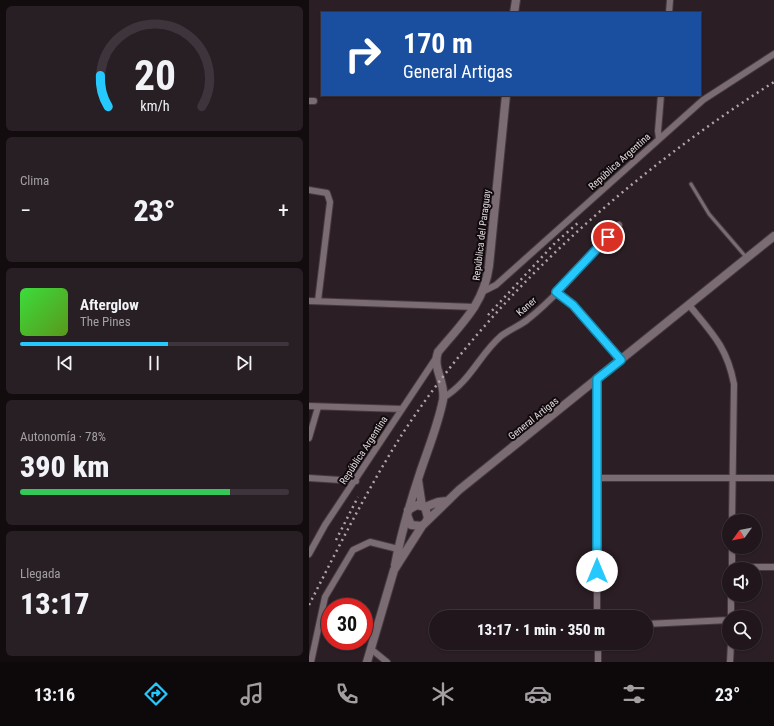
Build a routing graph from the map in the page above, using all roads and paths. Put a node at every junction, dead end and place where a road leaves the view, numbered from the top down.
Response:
1 (515, 0) edge
2 (670, 0) edge
3 (514, 12) edge
4 (669, 12) edge
5 (774, 54) edge
6 (506, 96) edge
7 (661, 96) edge
8 (659, 139) junction
9 (691, 184) dead end
10 (309, 190) edge
11 (619, 226) dead end
12 (774, 236) edge
13 (747, 258) junction
14 (484, 290) junction
15 (556, 292) junction
16 (309, 301) edge
17 (318, 301) junction
18 (689, 305) junction
19 (475, 308) junction
20 (436, 358) junction
21 (621, 360) junction
22 (597, 379) junction
23 (443, 398) junction
24 (309, 406) edge
25 (318, 407) junction
26 (402, 409) junction
27 (309, 438) edge
28 (309, 478) edge
29 (597, 478) junction
30 (731, 478) junction
31 (774, 478) edge
32 (418, 480) junction
33 (356, 481) junction
34 (421, 493) junction
35 (447, 500) junction
36 (438, 502) junction
37 (424, 507) junction
38 (408, 513) junction
39 (732, 514) edge
40 (424, 524) junction
41 (398, 549) junction
42 (309, 554) edge
43 (762, 567) edge
44 (774, 567) edge
45 (394, 570) junction
46 (597, 610) edge
47 (722, 620) edge
48 (653, 624) edge
49 (373, 642) edge
50 (371, 650) edge
51 (372, 650) edge
52 (597, 650) edge
53 (731, 650) edge
54 (311, 662) edge
55 (367, 662) edge
56 (387, 662) edge
57 (598, 662) edge
58 (730, 662) edge

1 - 3 street
2 - 4 street
5 - 8 street, República Argentina
6 - 14 street, República del Paraguay
7 - 8 street
8 - 14 street, República Argentina
9 - 13 lane
10 - 17 street
11 - 15 street, Kaner
12 - 13 street, General Artigas
13 - 18 street, General Artigas
14 - 19 street, República del Paraguay
15 - 21 street
15 - 23 street, Kaner
16 - 17 street
17 - 19 street
18 - 21 street, General Artigas
18 - 30 street
19 - 20 street, República del Paraguay
20 - 23 street
20 - 26 street, República Argentina
21 - 22 street, General Artigas
22 - 29 street
22 - 35 street, General Artigas
23 - 32 street
24 - 25 street
25 - 26 street
25 - 27 street
26 - 33 street, República Argentina
28 - 33 street
29 - 30 street
29 - 46 street
30 - 31 street
30 - 39 street
32 - 34 street
32 - 38 street
33 - 42 street, República Argentina
34 - 36 street
34 - 37 street
35 - 36 street
35 - 40 street, General Artigas
36 - 37 street
37 - 38 street
37 - 40 street
38 - 40 street
38 - 41 street
40 - 45 street, General Artigas
41 - 45 street
41 - 54 street
43 - 44 street
45 - 49 street, General Artigas
47 - 48 street
50 - 55 street, General Artigas
51 - 56 street
52 - 57 street
53 - 58 street

